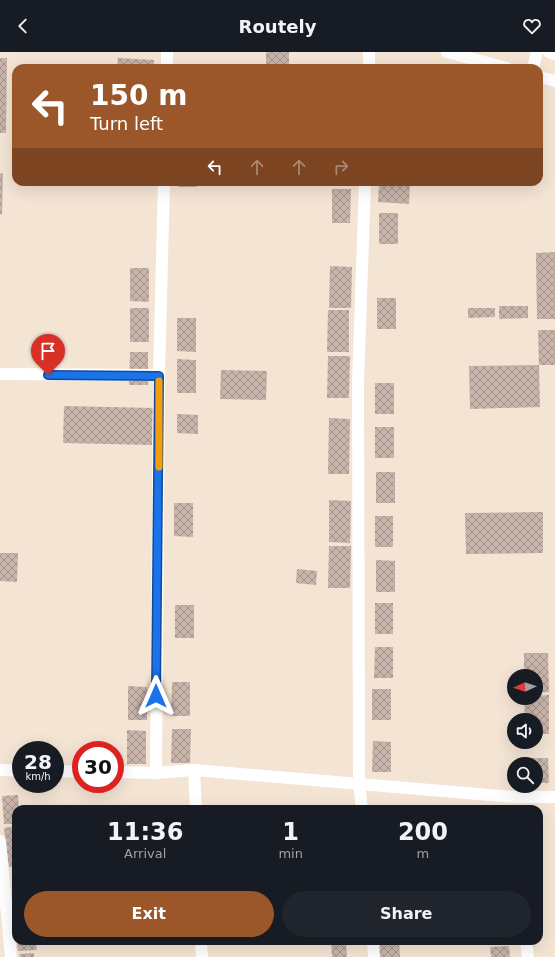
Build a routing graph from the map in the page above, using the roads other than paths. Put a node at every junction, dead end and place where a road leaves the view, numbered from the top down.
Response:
1 (167, 52) edge
2 (369, 52) edge
3 (447, 52) edge
4 (537, 52) edge
5 (548, 52) edge
6 (555, 54) edge
7 (167, 64) edge
8 (368, 64) edge
9 (492, 64) edge
10 (534, 64) edge
11 (543, 77) edge
12 (555, 81) edge
13 (164, 186) edge
14 (365, 186) edge
15 (0, 374) edge
16 (159, 376) junction
17 (0, 770) edge
18 (194, 770) junction
19 (12, 771) edge
20 (124, 772) edge
21 (156, 773) junction
22 (359, 783) junction
23 (555, 797) edge
24 (514, 803) edge
25 (196, 805) edge
26 (362, 805) edge
27 (0, 841) edge
28 (201, 945) edge
29 (373, 945) edge
30 (526, 945) edge
31 (12, 957) edge
32 (202, 957) edge
33 (374, 957) edge
34 (528, 957) edge

1 - 7 street
2 - 8 street
3 - 9 street
4 - 10 street
5 - 6 street
11 - 12 street
13 - 16 street
14 - 22 street
15 - 16 street
16 - 21 street
17 - 19 street
18 - 21 street
18 - 22 street
18 - 25 street
20 - 21 street
22 - 24 street
22 - 26 street
23 - 24 street
27 - 31 street
28 - 32 street
29 - 33 street
30 - 34 street

